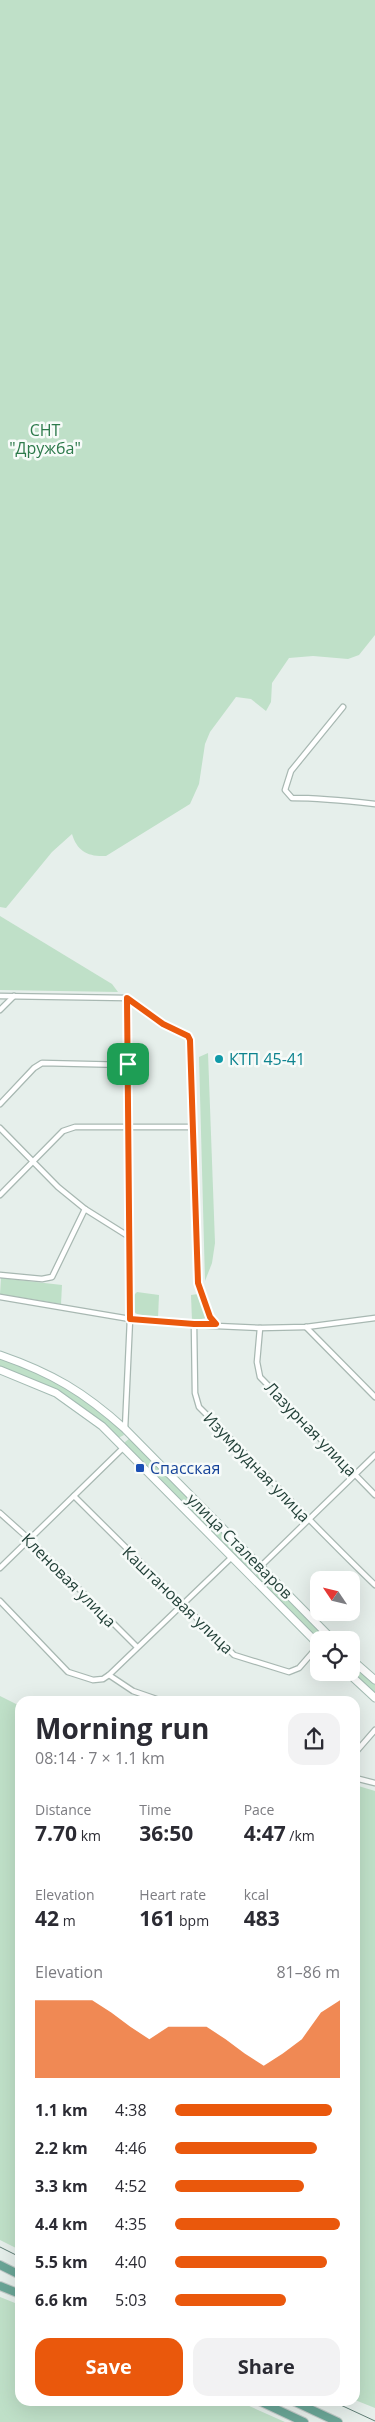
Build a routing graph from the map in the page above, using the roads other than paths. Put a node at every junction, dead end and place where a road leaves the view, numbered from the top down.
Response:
1 (343, 707) dead end
2 (375, 804) edge
3 (0, 996) edge
4 (14, 996) junction
5 (127, 998) junction
6 (0, 1010) edge
7 (128, 1064) junction
8 (0, 1104) edge
9 (129, 1126) junction
10 (193, 1127) junction
11 (0, 1128) edge
12 (33, 1162) junction
13 (0, 1195) edge
14 (85, 1209) junction
15 (128, 1236) junction
16 (0, 1275) edge
17 (0, 1297) edge
18 (375, 1318) edge
19 (130, 1319) junction
20 (194, 1324) junction
21 (216, 1324) junction
22 (306, 1327) junction
23 (260, 1328) junction
24 (0, 1355) edge
25 (0, 1370) edge
26 (375, 1397) edge
27 (127, 1432) junction
28 (122, 1445) junction
29 (375, 1455) edge
30 (355, 1475) junction
31 (375, 1495) edge
32 (74, 1496) junction
33 (0, 1513) edge
34 (309, 1521) junction
35 (29, 1539) junction
36 (232, 1557) junction
37 (261, 1566) junction
38 (0, 1568) edge
39 (252, 1576) junction
40 (375, 1585) edge
41 (0, 1601) edge
42 (183, 1604) junction
43 (323, 1631) edge
44 (310, 1636) edge
45 (136, 1647) junction
46 (310, 1655) edge
47 (360, 1667) edge
48 (109, 1676) junction
49 (375, 1680) edge
50 (356, 1681) edge
51 (146, 1696) edge
52 (375, 1698) edge
53 (375, 1730) edge
54 (360, 1747) edge
55 (360, 1779) edge
56 (375, 1783) edge
57 (0, 2265) edge
58 (15, 2272) edge
59 (0, 2286) edge
60 (15, 2292) edge
61 (270, 2406) edge
62 (304, 2406) edge
63 (304, 2422) edge
64 (338, 2422) edge

1 - 2 street
3 - 4 street
4 - 5 street
4 - 6 street
5 - 7 street
5 - 10 street
7 - 8 street
7 - 9 street
9 - 10 street
9 - 12 street
9 - 15 street
10 - 21 street
11 - 12 street
12 - 13 street
12 - 14 street
14 - 15 street
14 - 16 street
15 - 19 street
17 - 19 street
18 - 22 street
19 - 20 street
19 - 27 street
20 - 21 street
20 - 34 street, Изумрудная улица
21 - 23 street
22 - 23 street
22 - 26 street
23 - 30 street, Лазурная улица
24 - 27 main road, улица Сталеваров
25 - 28 main road, улица Сталеваров
27 - 28 main road
27 - 37 main road, улица Сталеваров
28 - 32 street
28 - 36 main road, улица Сталеваров
29 - 30 street
30 - 31 street, Лазурная улица
30 - 34 street
32 - 35 street
32 - 42 street, Каштановая улица
33 - 35 street, Кленовая улица
34 - 37 street
34 - 40 street, Изумрудная улица
35 - 38 street
35 - 45 street, Кленовая улица
36 - 39 main road, улица Сталеваров
36 - 42 street
37 - 39 main road
37 - 43 main road, улица Сталеваров
39 - 44 main road, улица Сталеваров
41 - 48 street
42 - 45 street
42 - 46 street, Каштановая улица
45 - 48 street
47 - 49 main road
48 - 51 street
50 - 52 main road
53 - 54 street
55 - 56 street
57 - 58 main road
59 - 60 main road
61 - 63 main road
62 - 64 main road

